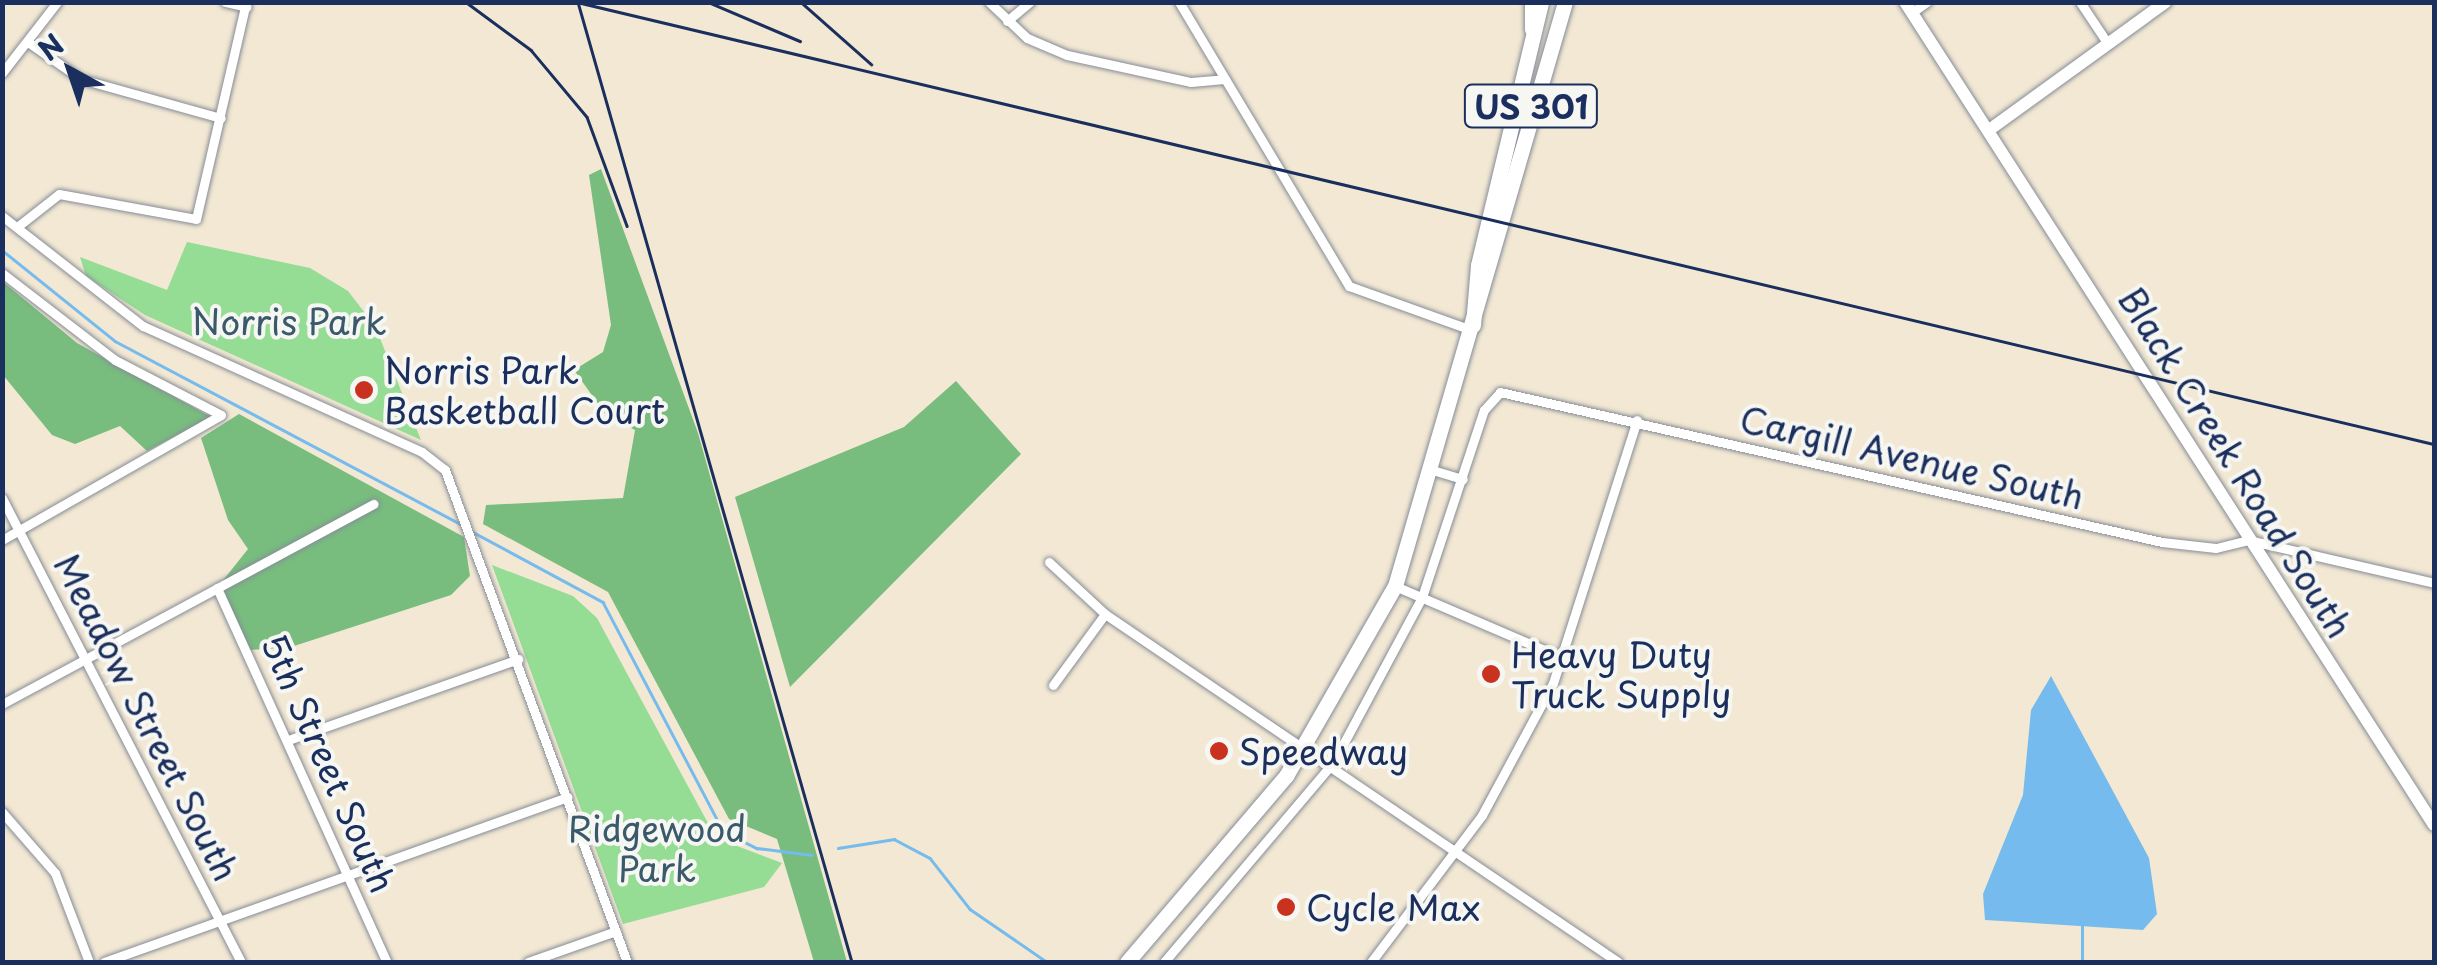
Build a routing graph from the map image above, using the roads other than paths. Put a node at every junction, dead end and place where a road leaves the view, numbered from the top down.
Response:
1 (57, 2) edge
2 (226, 2) edge
3 (989, 2) edge
4 (1030, 2) edge
5 (1179, 2) edge
6 (1531, 2) edge
7 (1541, 2) edge
8 (1565, 2) edge
9 (1926, 2) edge
10 (2080, 2) edge
11 (2166, 2) edge
12 (246, 5) edge
13 (1908, 8) edge
14 (1558, 10) edge
15 (1007, 21) junction
16 (1530, 34) junction
17 (28, 42) junction
18 (2108, 44) junction
19 (2, 73) edge
20 (1224, 78) junction
21 (220, 118) junction
22 (1988, 130) junction
23 (2, 216) edge
24 (18, 227) junction
25 (2, 273) edge
26 (1474, 330) junction
27 (1637, 420) junction
28 (1436, 471) junction
29 (1463, 479) junction
30 (2, 498) edge
31 (374, 504) dead end
32 (20, 530) junction
33 (2, 540) edge
34 (2248, 540) junction
35 (1049, 562) dead end
36 (2434, 583) edge
37 (1395, 586) junction
38 (217, 588) junction
39 (1422, 597) junction
40 (1106, 614) junction
41 (87, 658) junction
42 (1563, 658) junction
43 (518, 659) junction
44 (1053, 685) dead end
45 (2, 704) edge
46 (290, 739) junction
47 (1308, 746) junction
48 (1333, 763) junction
49 (568, 797) junction
50 (2, 812) edge
51 (2434, 826) edge
52 (1456, 850) junction
53 (350, 874) junction
54 (222, 922) junction
55 (616, 931) junction
56 (90, 962) edge
57 (104, 962) edge
58 (241, 962) edge
59 (388, 962) edge
60 (528, 962) edge
61 (627, 962) edge
62 (1127, 962) edge
63 (1164, 962) edge
64 (1371, 962) edge
65 (1618, 962) edge

1 - 17 street
2 - 12 street
3 - 15 street
4 - 15 street
5 - 20 street
6 - 16 street
7 - 16 highway, US 301
8 - 14 highway, US 301
9 - 13 street
10 - 18 street
11 - 18 street
12 - 21 street
13 - 22 street, Black Creek Road South
14 - 26 highway, US 301
15 - 20 street
16 - 26 highway, US 301
17 - 19 street
17 - 21 street
18 - 22 street
20 - 26 street
21 - 24 street
22 - 34 street, Black Creek Road South
23 - 24 street
24 - 43 street
25 - 32 street
26 - 28 highway
27 - 29 street, Cargill Avenue South
27 - 34 street, Cargill Avenue South
27 - 42 street
28 - 29 street
28 - 37 highway
29 - 39 street
30 - 32 street, Meadow Street South
31 - 38 street
32 - 33 street
32 - 41 street, Meadow Street South
34 - 36 street, Cargill Avenue South
34 - 51 street, Black Creek Road South
35 - 40 street
37 - 39 street
37 - 47 highway
38 - 41 street
38 - 46 street, 5th Street South
39 - 42 street
39 - 48 street
40 - 44 street
40 - 47 street
41 - 45 street
41 - 54 street, Meadow Street South
42 - 52 street
43 - 46 street
43 - 49 street
46 - 53 street, 5th Street South
47 - 48 street
47 - 62 highway
48 - 52 street
48 - 63 street
49 - 53 street
49 - 55 street
50 - 56 street
52 - 64 street
52 - 65 street
53 - 54 street
53 - 59 street, 5th Street South
54 - 57 street
54 - 58 street, Meadow Street South
55 - 60 street
55 - 61 street

